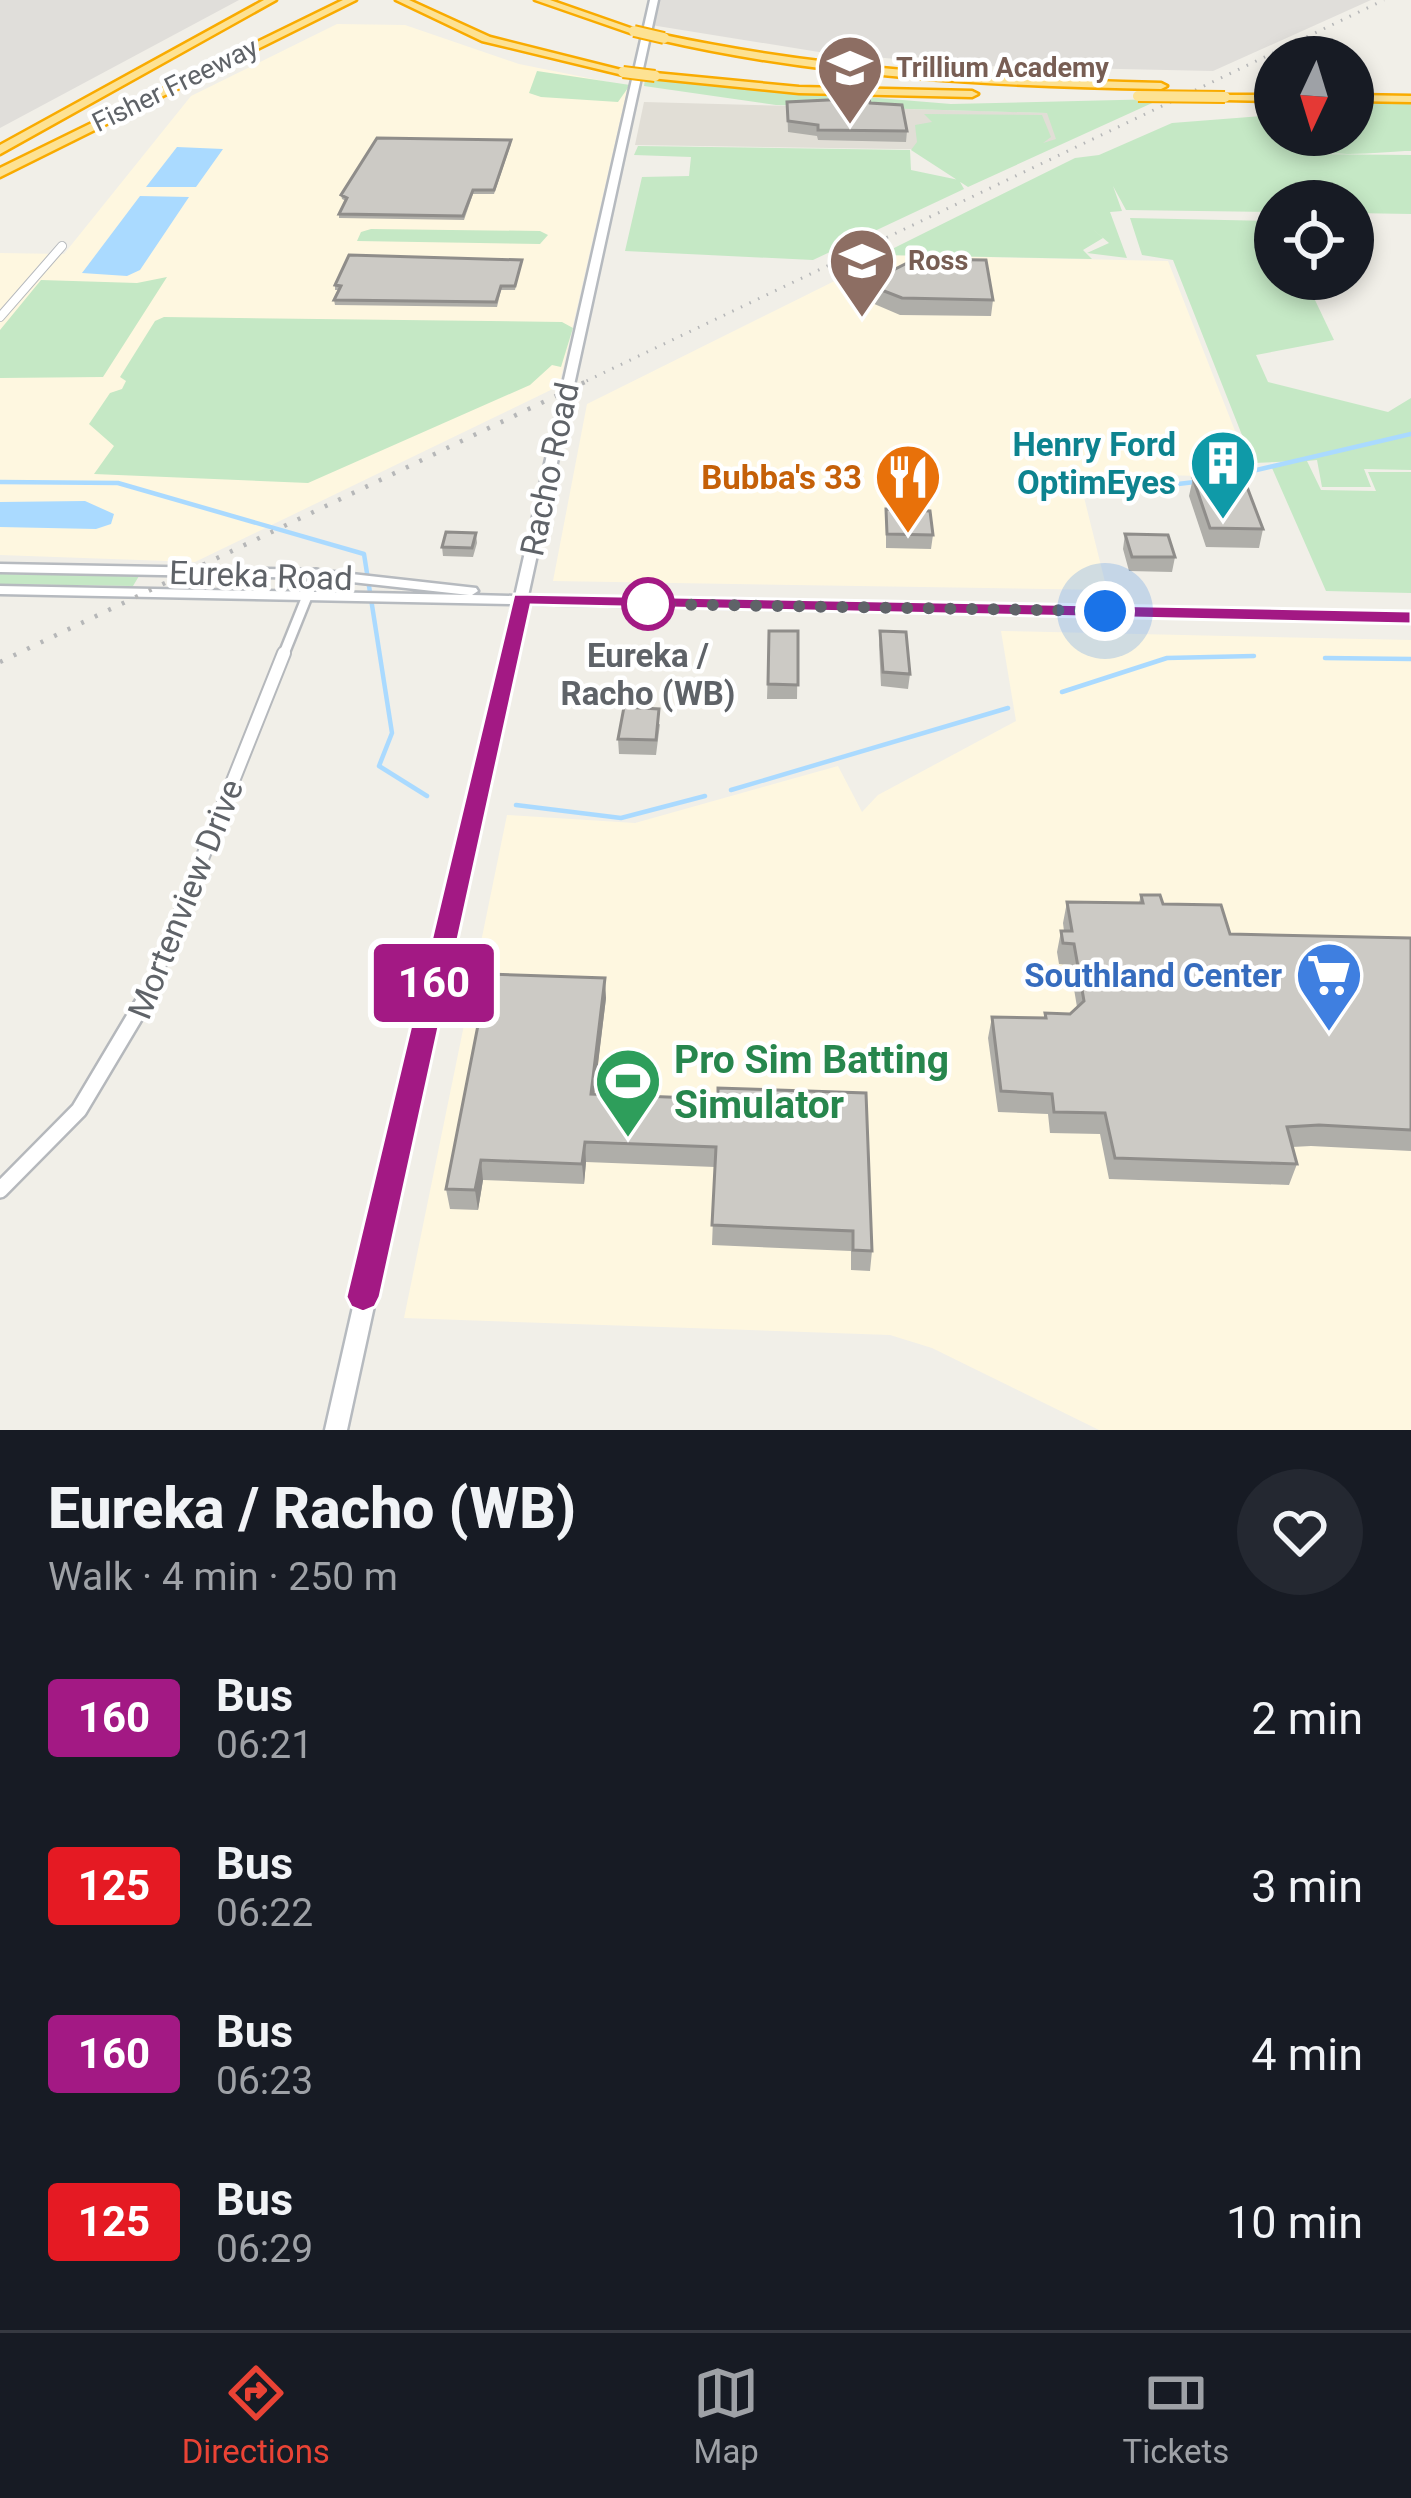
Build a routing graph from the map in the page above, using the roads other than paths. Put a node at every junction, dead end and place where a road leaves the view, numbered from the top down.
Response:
1 (271, 0) edge
2 (351, 0) edge
3 (401, 0) edge
4 (540, 0) edge
5 (654, 0) edge
6 (1254, 86) edge
7 (1374, 88) edge
8 (1411, 88) edge
9 (1254, 98) edge
10 (1374, 98) edge
11 (1411, 99) edge
12 (0, 150) edge
13 (0, 173) edge
14 (62, 245) dead end
15 (0, 317) edge
16 (0, 568) edge
17 (316, 574) junction
18 (393, 589) junction
19 (0, 590) edge
20 (308, 594) junction
21 (521, 598) junction
22 (1411, 617) edge
23 (0, 1190) edge
24 (335, 1430) edge

1 - 12 highway, Fisher Freeway
2 - 13 highway, Fisher Freeway
3 - 9 highway, bridge
4 - 6 highway, bridge
5 - 21 street, Racho Road
7 - 8 highway
10 - 11 highway
14 - 15 street
16 - 17 street, Eureka Road
17 - 18 street, Eureka Road
17 - 20 street, Mortenview Drive
18 - 20 street, Eureka Road
18 - 21 street, Eureka Road
19 - 20 street, Eureka Road
20 - 23 street, Mortenview Drive
21 - 22 street, Eureka Road
21 - 24 street, Racho Road

